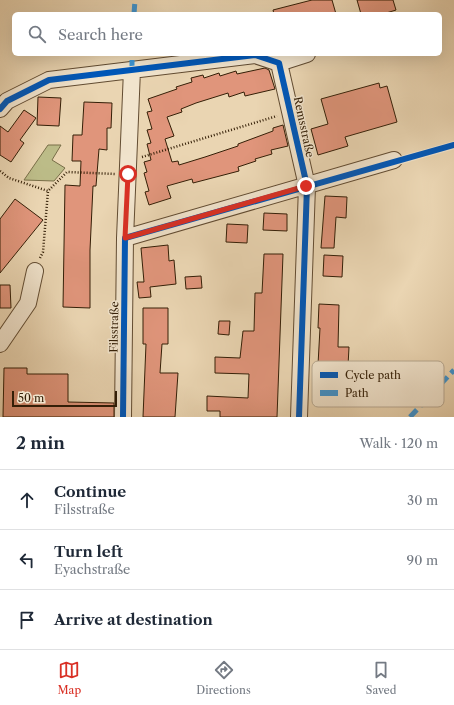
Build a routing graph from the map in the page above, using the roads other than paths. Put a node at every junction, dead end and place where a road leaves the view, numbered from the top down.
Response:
1 (240, 56) edge
2 (261, 56) edge
3 (300, 56) edge
4 (279, 62) junction
5 (132, 70) junction
6 (0, 109) edge
7 (394, 160) dead end
8 (306, 186) junction
9 (125, 238) junction
10 (35, 271) road end
11 (0, 344) edge
12 (123, 417) edge
13 (299, 417) edge

1 - 5 street
2 - 4 street
3 - 4 street
4 - 8 street, Remsstraße
5 - 6 street
5 - 9 street, Filsstraße
7 - 8 street
8 - 9 street
8 - 13 street, Remsstraße
9 - 12 street, Filsstraße
10 - 11 street

